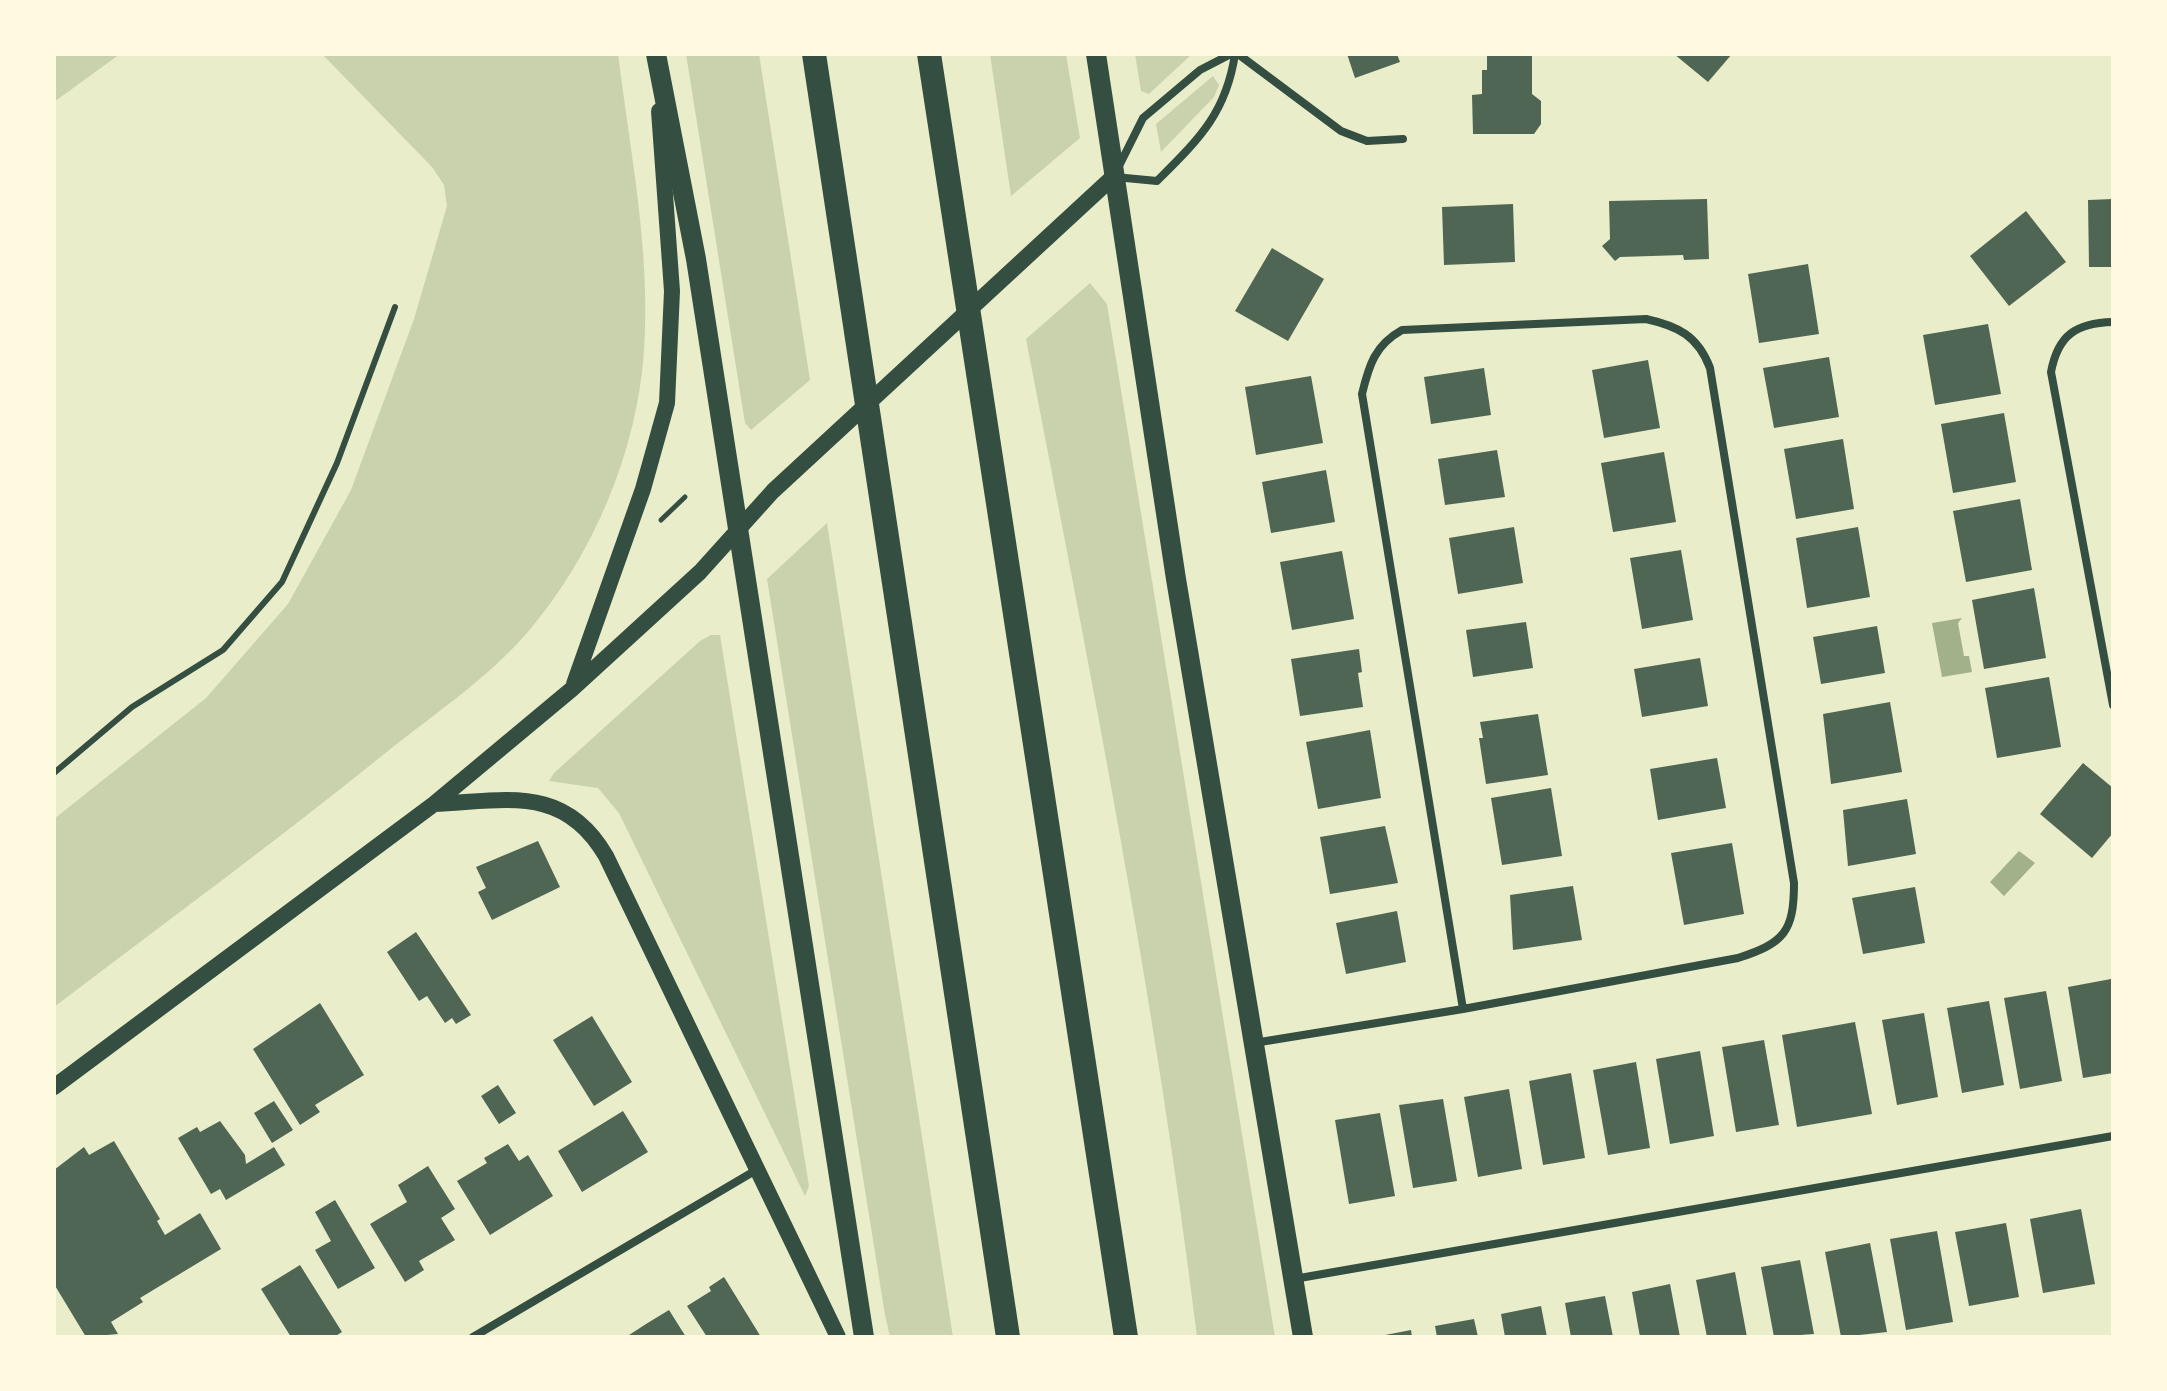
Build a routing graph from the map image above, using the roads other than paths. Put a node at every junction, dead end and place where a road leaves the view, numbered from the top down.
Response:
1 (656, 54) edge
2 (814, 54) edge
3 (929, 54) edge
4 (1096, 54) edge
5 (1235, 54) edge
6 (1403, 139) dead end
7 (1113, 177) junction
8 (395, 307) dead end
9 (2113, 322) edge
10 (737, 531) junction
11 (572, 689) junction
12 (2113, 705) edge
13 (54, 773) edge
14 (434, 804) junction
15 (1463, 1009) junction
16 (1253, 1043) junction
17 (54, 1087) edge
18 (2113, 1136) edge
19 (759, 1168) junction
20 (1294, 1279) junction
21 (473, 1337) edge
22 (838, 1337) edge
23 (864, 1337) edge
24 (1008, 1337) edge
25 (1126, 1337) edge
26 (1303, 1337) edge

1 - 10 main road
1 - 11 main road
2 - 24 highway
3 - 25 highway
4 - 7 main road
5 - 6 street
5 - 7 street
5 - 7 street
7 - 10 main road
7 - 16 main road
8 - 13 lane
9 - 12 street
10 - 11 main road
10 - 23 main road
11 - 14 main road
14 - 17 main road
14 - 19 main road
15 - 15 street
15 - 16 street
16 - 20 main road
18 - 20 street
19 - 21 street
19 - 22 main road
20 - 26 main road

